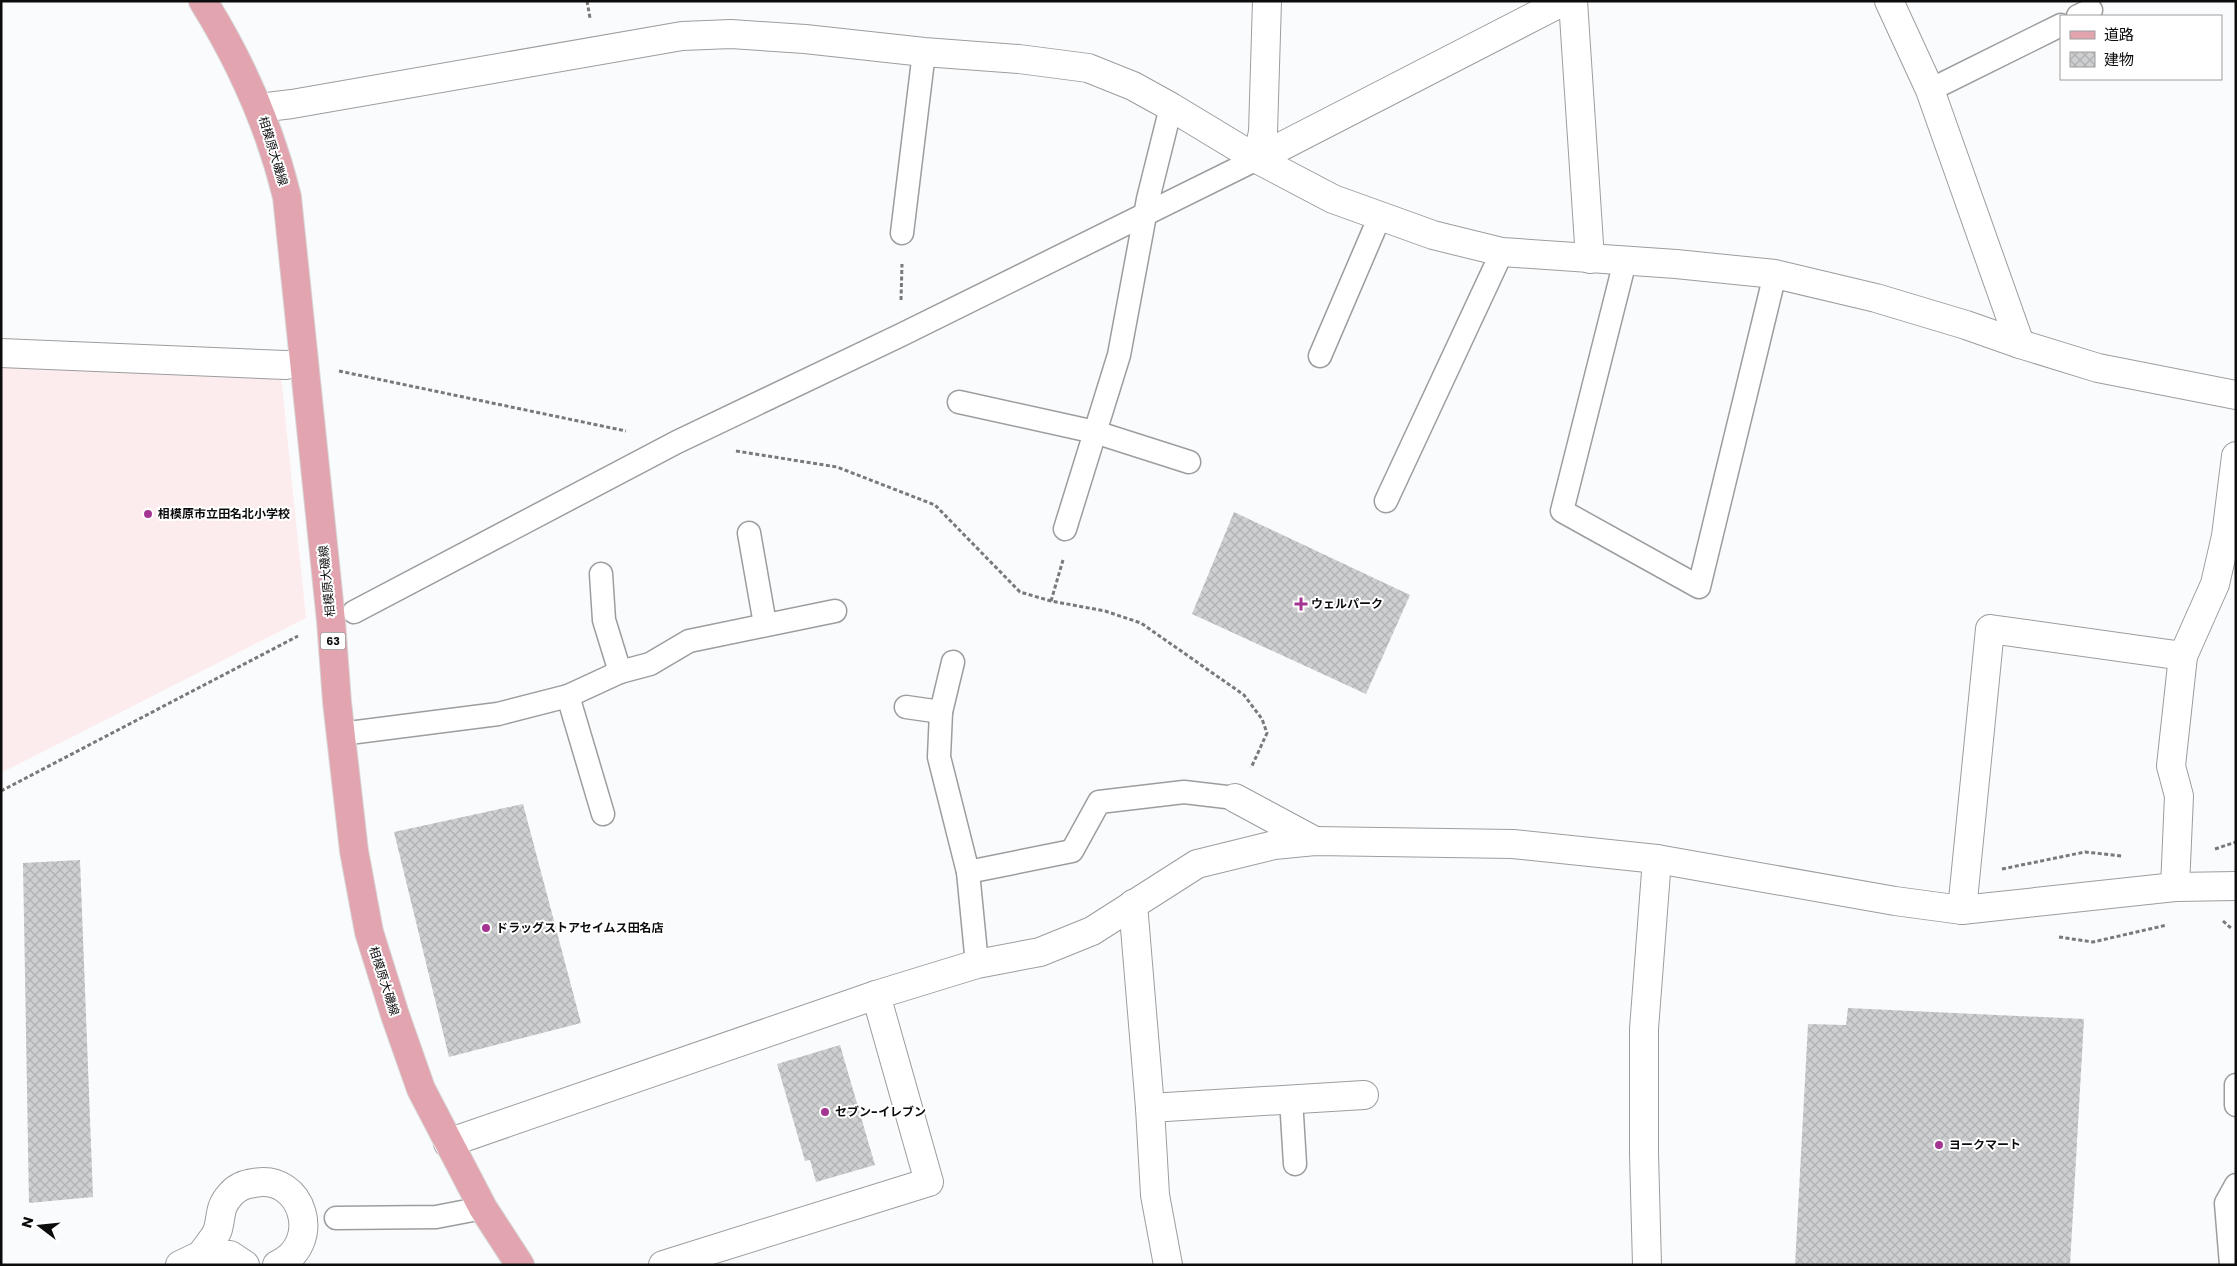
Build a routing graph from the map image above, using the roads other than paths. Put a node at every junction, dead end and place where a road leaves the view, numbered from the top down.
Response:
1 (203, 1) edge
2 (1266, 1) edge
3 (1564, 1) edge
4 (1573, 1) edge
5 (1889, 1) edge
6 (2060, 25) edge
7 (924, 52) junction
8 (1930, 90) junction
9 (1171, 107) junction
10 (259, 108) junction
11 (1257, 159) junction
12 (1145, 216) junction
13 (1380, 216) junction
14 (902, 233) road end
15 (1502, 252) junction
16 (1590, 259) junction
17 (1625, 261) junction
18 (1776, 274) junction
19 (2020, 344) junction
20 (1, 353) edge
21 (1320, 356) dead end
22 (286, 365) dead end
23 (2236, 395) edge
24 (959, 402) dead end
25 (1095, 432) junction
26 (2236, 456) edge
27 (1189, 462) dead end
28 (1386, 501) dead end
29 (1065, 529) road end
30 (749, 533) dead end
31 (601, 574) dead end
32 (835, 611) dead end
33 (354, 612) dead end
34 (766, 624) junction
35 (2183, 656) junction
36 (952, 662) dead end
37 (620, 672) junction
38 (568, 696) junction
39 (906, 707) dead end
40 (941, 712) junction
41 (341, 734) junction
42 (1235, 798) joint
43 (604, 814) dead end
44 (1315, 841) junction
45 (1657, 859) junction
46 (968, 872) junction
47 (2236, 886) edge
48 (2175, 887) junction
49 (1133, 904) junction
50 (1962, 910) junction
51 (977, 964) junction
52 (876, 995) junction
53 (2236, 1085) edge
54 (1364, 1095) dead end
55 (1291, 1099) junction
56 (2236, 1105) edge
57 (1150, 1108) junction
58 (448, 1143) junction
59 (1295, 1164) dead end
60 (2236, 1185) edge
61 (483, 1208) junction
62 (336, 1218) dead end
63 (190, 1260) edge
64 (245, 1265) edge
65 (277, 1265) edge
66 (520, 1265) edge
67 (663, 1265) edge
68 (1168, 1265) edge
69 (1647, 1265) edge
70 (2231, 1265) edge

1 - 10 main road, 相模原大磯線 / 63
2 - 11 street
3 - 11 street
4 - 16 street
5 - 8 street
6 - 8 lane
7 - 9 street
7 - 10 street
7 - 14 lane
8 - 19 street
9 - 11 street
9 - 12 lane
10 - 41 main road, 相模原大磯線 / 63
11 - 12 lane
11 - 13 street
12 - 25 lane
12 - 33 lane
13 - 15 street
13 - 21 lane
15 - 16 street
15 - 28 lane
16 - 17 street
17 - 18 street
17 - 18 lane
18 - 19 street
19 - 23 street
20 - 22 street
24 - 25 lane
25 - 27 lane
25 - 29 lane
26 - 35 street
30 - 34 lane
31 - 37 lane
32 - 34 lane
34 - 37 lane
35 - 48 street
35 - 50 street
36 - 40 lane
37 - 38 lane
38 - 41 lane
38 - 43 lane
39 - 40 lane
40 - 46 lane
41 - 58 main road, 相模原大磯線 / 63
42 - 44 street
42 - 46 lane
44 - 45 street
44 - 49 street
45 - 50 street
45 - 69 street
46 - 51 lane
47 - 48 street
48 - 50 street
49 - 51 street
49 - 57 street
51 - 52 street
52 - 58 street
52 - 67 street
53 - 56 lane
54 - 55 street
55 - 57 street
55 - 59 lane
57 - 68 street
58 - 61 main road, 相模原大磯線 / 63
60 - 70 lane
61 - 62 lane
61 - 66 main road, 相模原大磯線 / 63
63 - 64 street
63 - 65 street

